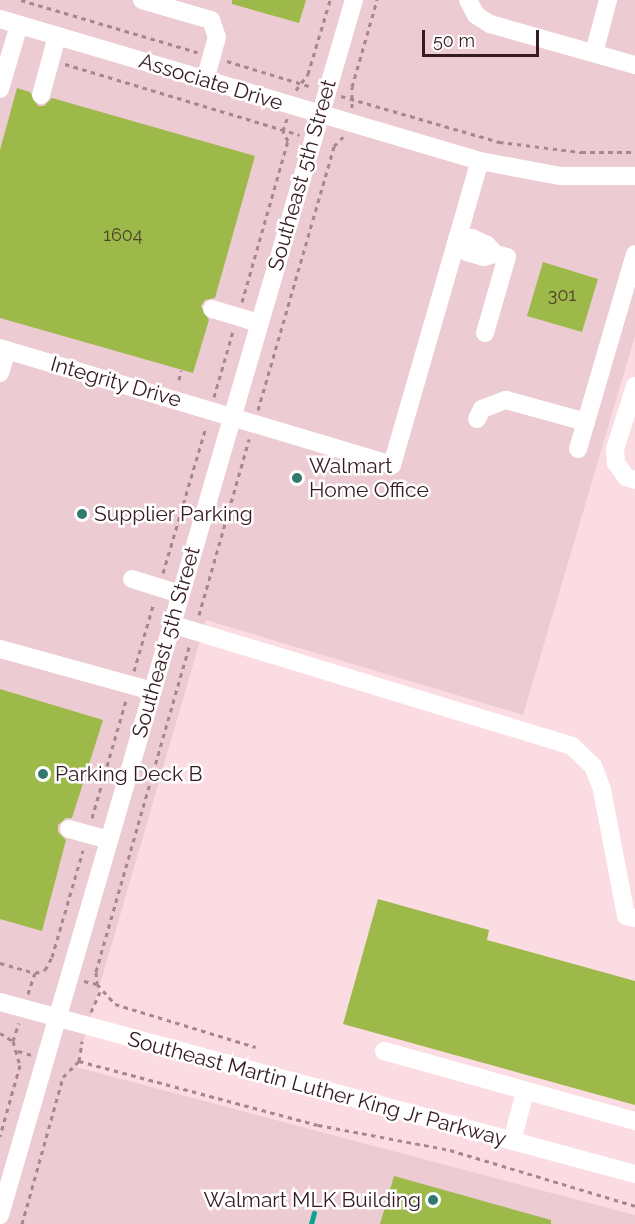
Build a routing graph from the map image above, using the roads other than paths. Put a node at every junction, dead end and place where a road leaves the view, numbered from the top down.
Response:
1 (142, 0) edge
2 (354, 0) edge
3 (468, 0) edge
4 (608, 0) edge
5 (0, 19) edge
6 (19, 25) junction
7 (57, 36) junction
8 (594, 53) junction
9 (635, 65) edge
10 (205, 80) junction
11 (0, 90) edge
12 (41, 95) dead end
13 (320, 114) junction
14 (480, 162) junction
15 (635, 176) edge
16 (456, 240) junction
17 (635, 254) edge
18 (212, 309) dead end
19 (259, 323) junction
20 (485, 333) dead end
21 (3, 349) edge
22 (0, 373) edge
23 (635, 386) edge
24 (232, 416) junction
25 (477, 419) dead end
26 (586, 422) junction
27 (578, 449) dead end
28 (635, 480) edge
29 (132, 579) dead end
30 (180, 594) junction
31 (171, 624) junction
32 (0, 649) edge
33 (152, 691) junction
34 (69, 829) dead end
35 (109, 840) junction
36 (635, 918) edge
37 (0, 1002) edge
38 (57, 1018) junction
39 (384, 1051) dead end
40 (525, 1092) junction
41 (635, 1121) edge
42 (512, 1141) junction
43 (635, 1174) edge
44 (0, 1215) edge

1 - 10 street
2 - 13 street, Southeast 5th Street
3 - 8 street
4 - 8 street
5 - 6 street, Associate Drive
6 - 7 street, Associate Drive
6 - 11 street
7 - 10 street, Associate Drive
7 - 12 street
8 - 9 street
10 - 13 street, Associate Drive
13 - 14 street, Associate Drive
13 - 19 street, Southeast 5th Street
14 - 15 street, Associate Drive
14 - 16 street
16 - 20 street
16 - 24 street, Integrity Drive
17 - 26 street
18 - 19 street
19 - 24 street, Southeast 5th Street
21 - 22 street
21 - 24 street, Integrity Drive
23 - 28 street
24 - 30 street, Southeast 5th Street
25 - 26 street
26 - 27 street
29 - 30 street
30 - 31 street, Southeast 5th Street
31 - 33 street, Southeast 5th Street
31 - 36 street
32 - 33 street
33 - 35 street, Southeast 5th Street
34 - 35 street
35 - 38 street, Southeast 5th Street
37 - 38 street, Southeast Martin Luther King Jr Parkway
38 - 42 street, Southeast Martin Luther King Jr Parkway
38 - 44 street, Southeast 5th Street
39 - 40 street
40 - 41 street
40 - 42 street
42 - 43 street, Southeast Martin Luther King Jr Parkway

